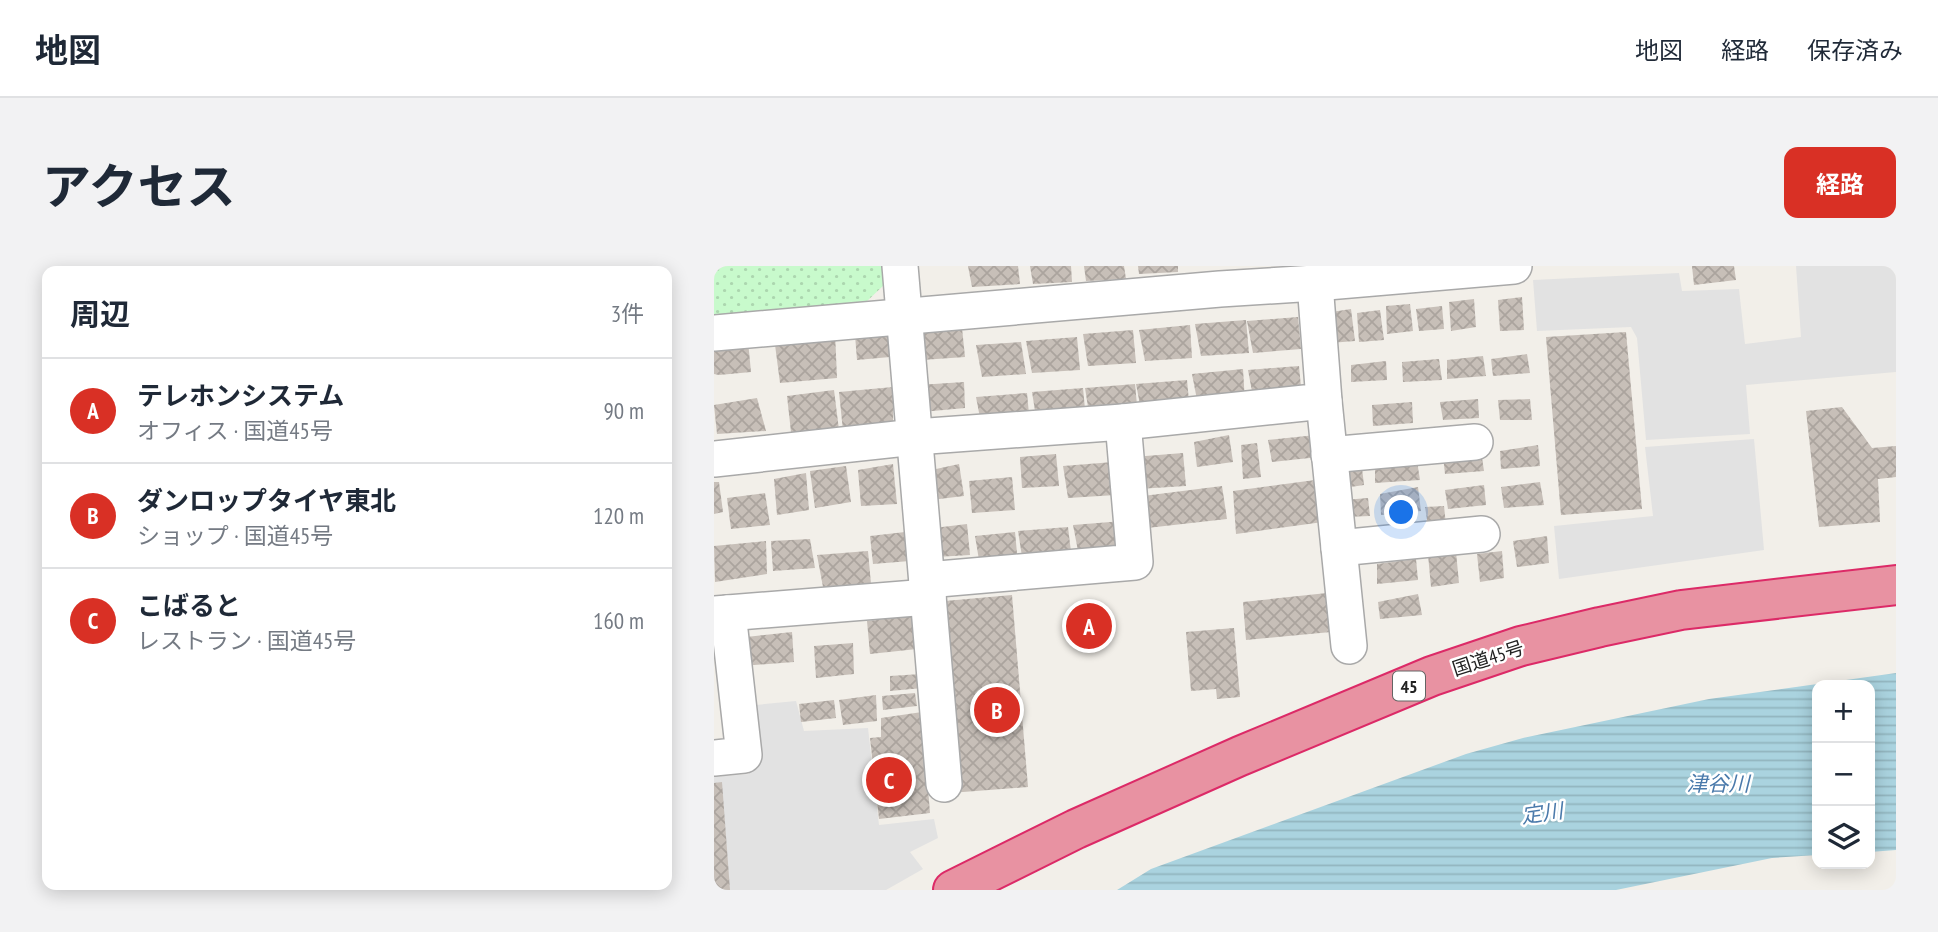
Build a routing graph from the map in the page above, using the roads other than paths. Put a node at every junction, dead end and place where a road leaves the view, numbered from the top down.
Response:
1 (900, 266) edge
2 (1514, 266) edge
3 (1219, 278) edge
4 (1315, 283) junction
5 (903, 318) junction
6 (714, 333) edge
7 (1324, 401) junction
8 (1123, 422) junction
9 (915, 437) junction
10 (1475, 442) dead end
11 (1329, 455) junction
12 (714, 458) edge
13 (1482, 534) dead end
14 (1339, 548) junction
15 (1896, 585) edge
16 (928, 589) junction
17 (721, 614) edge
18 (1349, 646) dead end
19 (714, 758) edge
20 (944, 784) dead end
21 (953, 890) edge

1 - 5 street
2 - 4 street
3 - 4 street
3 - 5 street
4 - 7 street
5 - 6 street
5 - 9 street
7 - 8 street
7 - 11 street
8 - 9 street
8 - 16 street
9 - 12 street
9 - 16 street
10 - 11 street
11 - 14 street
13 - 14 street
14 - 18 street
15 - 21 highway, 国道45号 / 45
16 - 17 street
16 - 20 street
17 - 19 street

